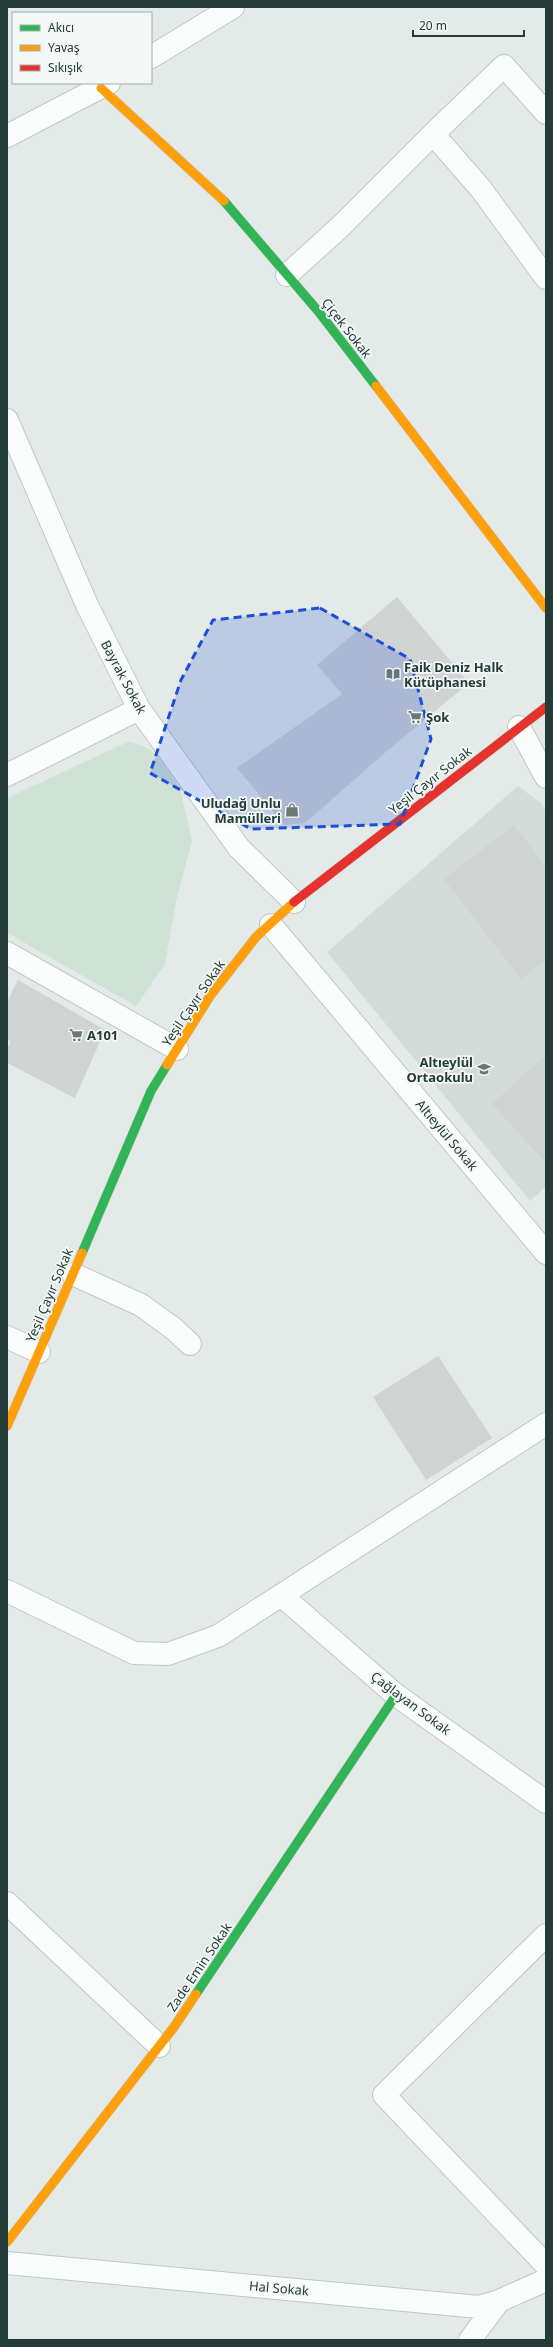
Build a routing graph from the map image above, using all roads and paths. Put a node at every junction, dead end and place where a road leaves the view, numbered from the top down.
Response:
1 (233, 7) edge
2 (152, 56) edge
3 (105, 86) edge
4 (546, 113) edge
5 (433, 134) junction
6 (7, 136) edge
7 (287, 275) junction
8 (546, 278) edge
9 (7, 420) edge
10 (546, 608) edge
11 (546, 707) edge
12 (139, 709) junction
13 (519, 727) junction
14 (7, 775) edge
15 (546, 777) edge
16 (294, 902) junction
17 (271, 925) junction
18 (7, 953) edge
19 (177, 1049) junction
20 (546, 1253) edge
21 (72, 1274) junction
22 (7, 1337) edge
23 (190, 1344) dead end
24 (38, 1352) junction
25 (546, 1424) edge
26 (7, 1426) edge
27 (7, 1591) edge
28 (282, 1596) junction
29 (396, 1695) junction
30 (546, 1802) edge
31 (7, 1903) edge
32 (546, 1936) edge
33 (159, 2046) junction
34 (7, 2242) edge
35 (7, 2263) edge
36 (546, 2265) edge
37 (546, 2280) edge
38 (499, 2301) junction
39 (470, 2340) edge

1 - 2 street
3 - 6 street
3 - 7 street, Çiçek Sokak
4 - 5 street
5 - 7 street
5 - 8 street
7 - 10 street, Çiçek Sokak
9 - 12 street, Bayrak Sokak
11 - 13 street, Yeşil Çayır Sokak
12 - 14 street
12 - 16 street, Bayrak Sokak
13 - 15 street
13 - 16 street, Yeşil Çayır Sokak
16 - 17 street, Yeşil Çayır Sokak
17 - 19 street, Yeşil Çayır Sokak
17 - 20 street, Altıeylül Sokak
18 - 19 street
19 - 21 street, Yeşil Çayır Sokak
21 - 23 street
21 - 24 street, Yeşil Çayır Sokak
22 - 24 street
24 - 26 street, Yeşil Çayır Sokak
25 - 28 street
27 - 28 street
28 - 29 street, Çağlayan Sokak
29 - 30 street, Çağlayan Sokak
29 - 33 street, Zade Emin Sokak
31 - 33 street
32 - 36 street
33 - 34 street, Zade Emin Sokak
35 - 38 street, Hal Sokak
37 - 38 street, Hal Sokak
38 - 39 street

